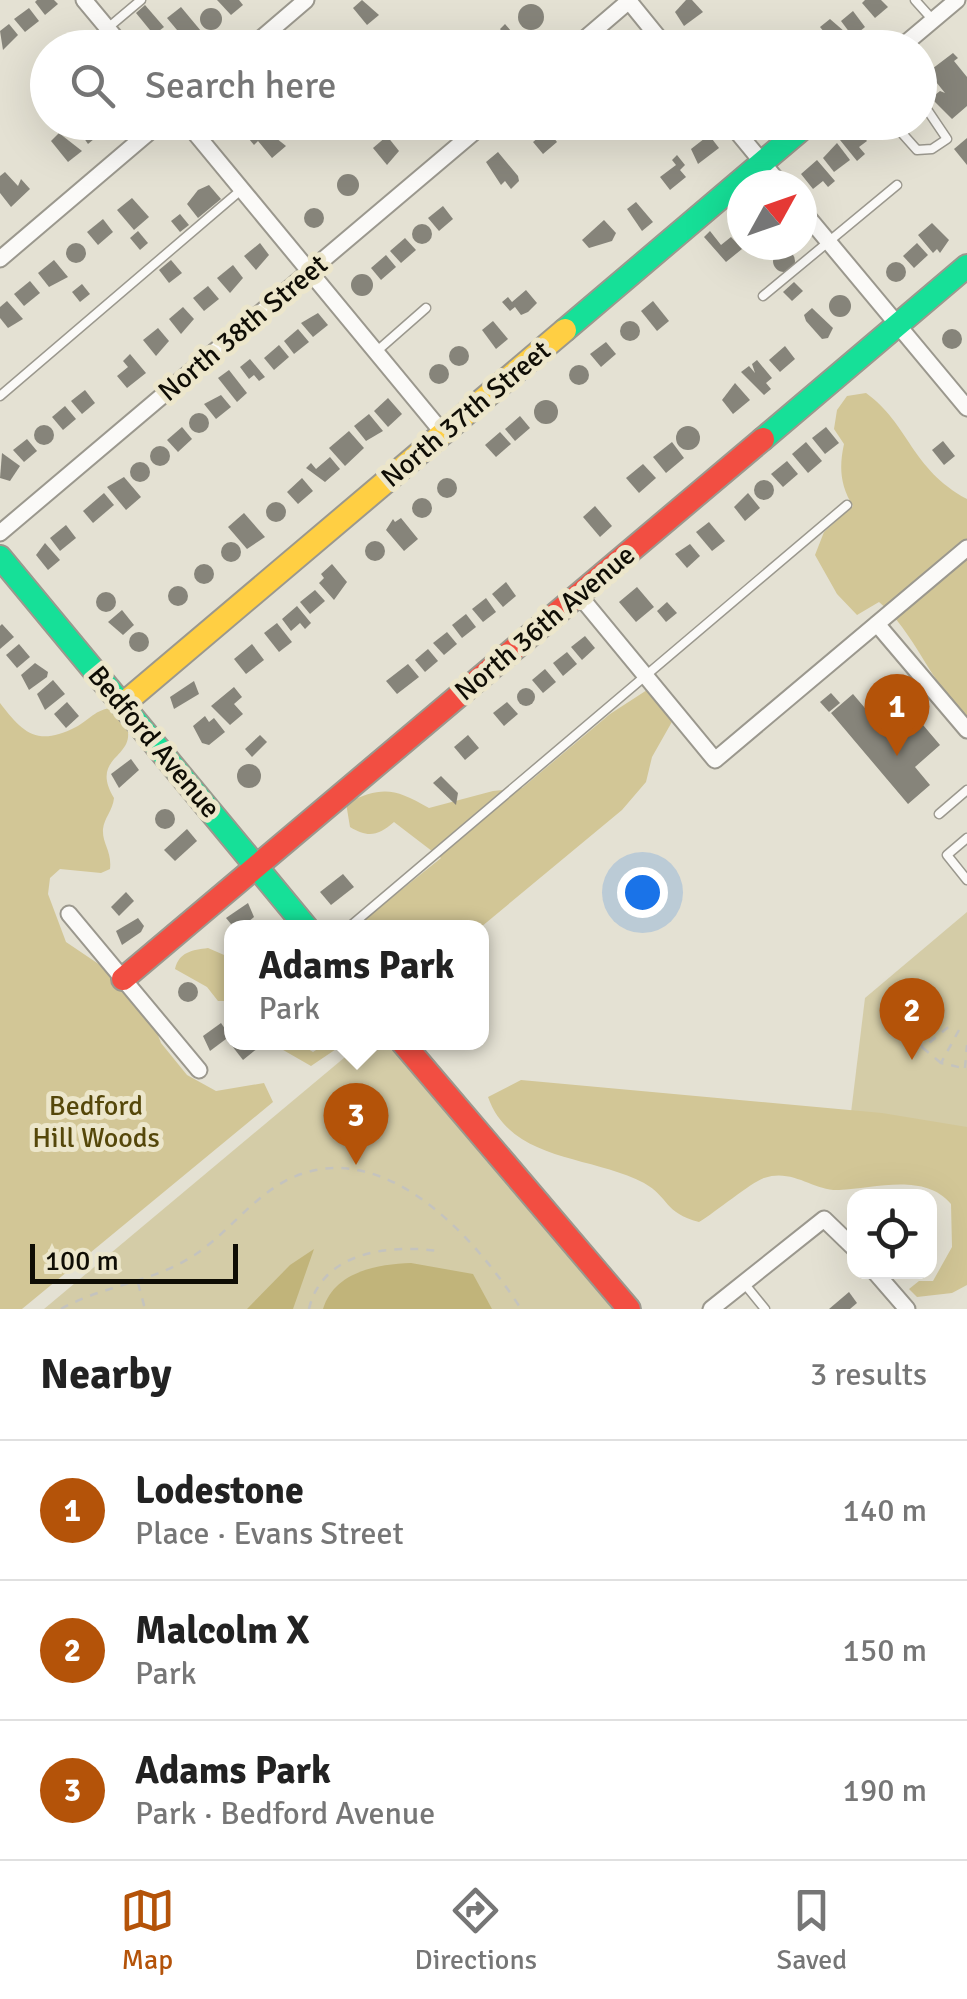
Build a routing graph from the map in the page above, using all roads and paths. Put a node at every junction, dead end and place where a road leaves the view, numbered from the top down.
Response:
1 (84, 0) edge
2 (141, 0) edge
3 (306, 0) edge
4 (629, 0) edge
5 (916, 0) edge
6 (956, 0) edge
7 (932, 20) junction
8 (108, 28) junction
9 (106, 30) edge
10 (271, 30) edge
11 (595, 30) edge
12 (653, 30) edge
13 (921, 30) edge
14 (937, 124) edge
15 (140, 140) edge
16 (201, 140) edge
17 (465, 140) edge
18 (743, 140) edge
19 (789, 140) edge
20 (908, 140) edge
21 (762, 163) junction
22 (768, 170) edge
23 (896, 185) dead end
24 (242, 190) junction
25 (817, 228) edge
26 (829, 243) junction
27 (0, 259) edge
28 (967, 266) edge
29 (310, 272) junction
30 (763, 296) dead end
31 (426, 308) dead end
32 (896, 325) junction
33 (376, 352) junction
34 (0, 396) edge
35 (966, 405) edge
36 (444, 433) junction
37 (847, 504) dead end
38 (0, 532) edge
39 (967, 548) edge
40 (0, 558) edge
41 (578, 594) junction
42 (877, 624) junction
43 (646, 677) junction
44 (122, 705) junction
45 (967, 730) edge
46 (967, 790) edge
47 (939, 814) dead end
48 (967, 838) edge
49 (257, 866) junction
50 (967, 880) edge
51 (69, 914) dead end
52 (301, 920) edge
53 (357, 920) edge
54 (123, 979) junction
55 (946, 1006) dead end
56 (948, 1016) dead end
57 (952, 1024) dead end
58 (911, 1026) junction
59 (959, 1030) dead end
60 (967, 1046) edge
61 (922, 1048) junction
62 (409, 1050) edge
63 (942, 1064) junction
64 (966, 1069) edge
65 (200, 1070) dead end
66 (847, 1241) edge
67 (438, 1251) dead end
68 (880, 1279) edge
69 (138, 1282) junction
70 (743, 1282) junction
71 (61, 1309) edge
72 (146, 1309) edge
73 (310, 1309) edge
74 (521, 1309) edge
75 (629, 1309) edge
76 (711, 1309) edge
77 (765, 1309) edge
78 (906, 1309) edge

1 - 8 street
2 - 8 lane
3 - 10 street
4 - 11 street
4 - 12 street
5 - 7 lane
6 - 7 street
7 - 13 street
8 - 9 lane
14 - 20 lane
15 - 27 street
16 - 24 street
17 - 29 street, North 38th Street
18 - 21 street
19 - 21 street, North 37th Street
21 - 22 street
21 - 36 street, North 37th Street
23 - 26 lane
24 - 29 street
24 - 34 lane
25 - 26 street
26 - 30 lane
26 - 32 street
28 - 32 street, North 36th Avenue
29 - 33 street
29 - 38 street, North 38th Street
31 - 33 lane
32 - 35 street
32 - 41 street, North 36th Avenue
33 - 36 street
36 - 44 street, North 37th Street
37 - 43 lane
39 - 42 street
40 - 44 street, Bedford Avenue
41 - 43 street
41 - 49 street, North 36th Avenue
42 - 43 street
42 - 45 street
43 - 53 lane
44 - 49 street, Bedford Avenue
46 - 47 lane
48 - 50 lane
49 - 52 street, Bedford Avenue
49 - 54 street, North 36th Avenue
51 - 54 street
54 - 65 street
55 - 58 path
56 - 58 path
57 - 61 path
58 - 61 path
59 - 63 path
60 - 64 path
61 - 63 path
62 - 75 street
63 - 64 path
66 - 70 street
67 - 73 path
68 - 78 street
69 - 71 path
69 - 72 path
69 - 74 path
70 - 76 street
70 - 77 lane

